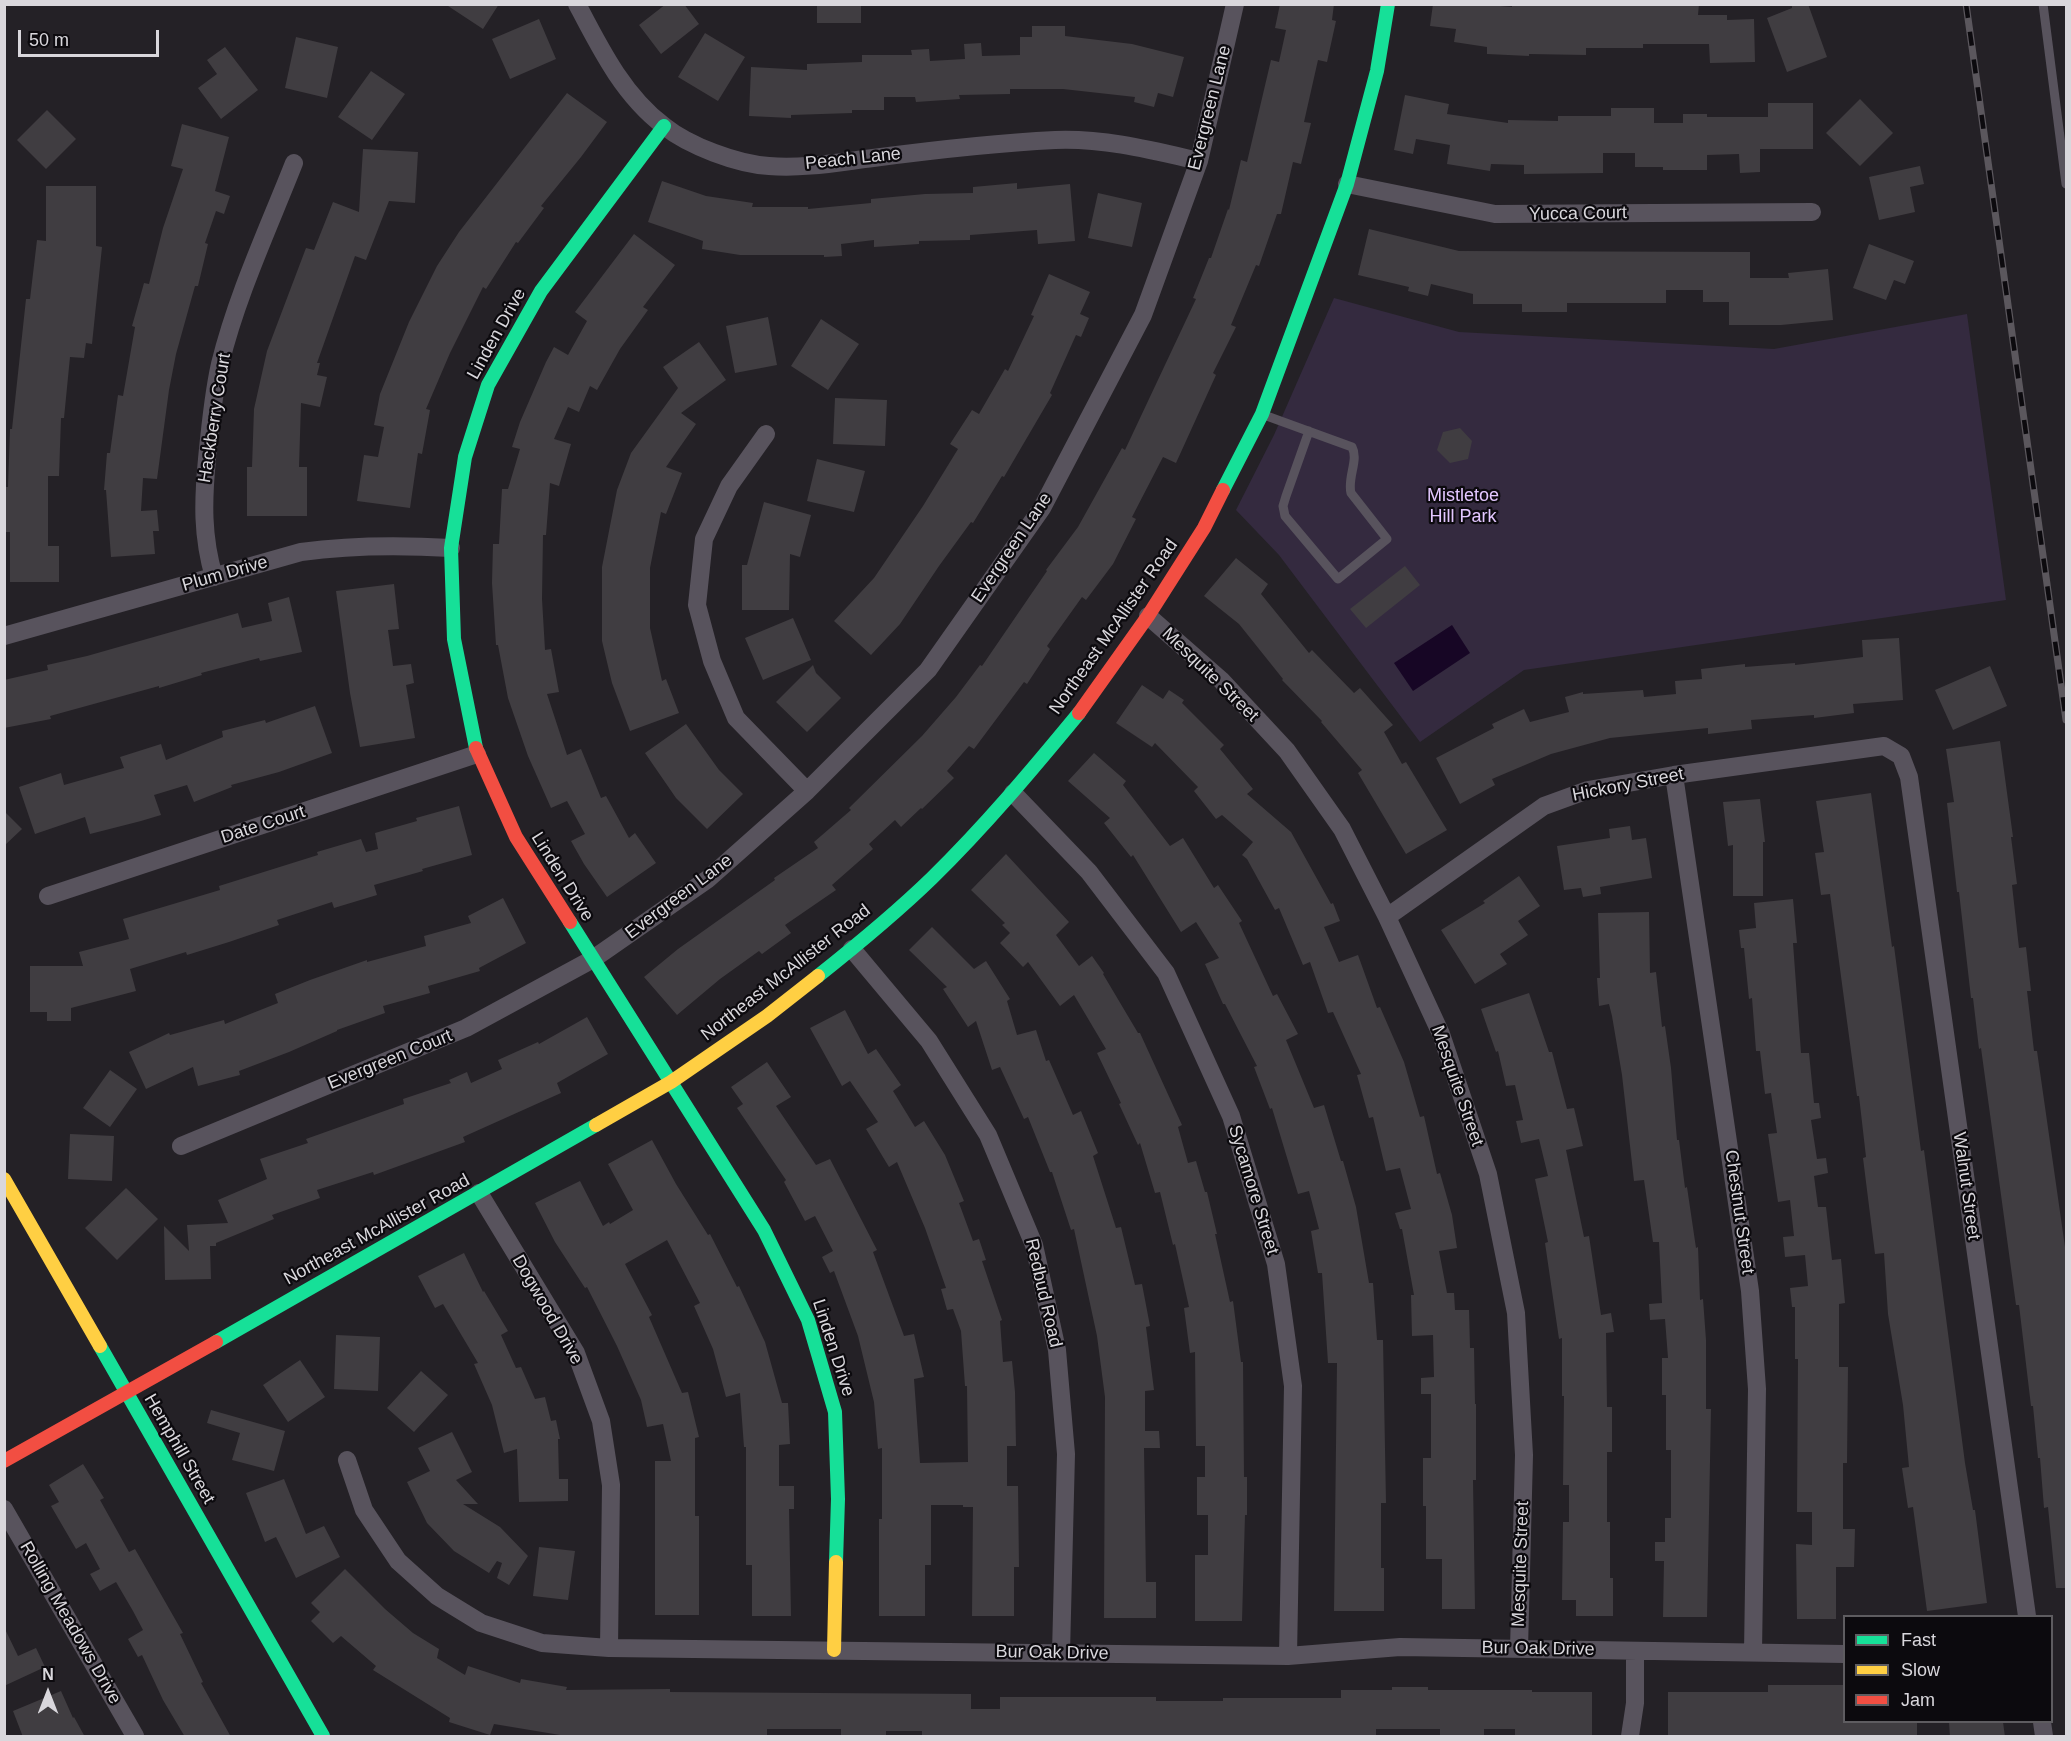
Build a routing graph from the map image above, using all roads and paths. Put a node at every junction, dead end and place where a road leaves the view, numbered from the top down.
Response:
1 (577, 4) edge
2 (1235, 4) edge
3 (1388, 4) edge
4 (2043, 4) edge
5 (664, 126) junction
6 (1199, 161) junction
7 (294, 163) dead end
8 (1347, 184) junction
9 (2067, 184) edge
10 (1812, 212) dead end
11 (1262, 414) junction
12 (1309, 431) junction
13 (766, 434) dead end
14 (451, 548) junction
15 (214, 577) junction
16 (1148, 616) junction
17 (4, 636) edge
18 (477, 754) junction
19 (1901, 756) joint
20 (1674, 775) junction
21 (807, 791) junction
22 (1013, 793) junction
23 (48, 896) dead end
24 (1387, 917) junction
25 (852, 949) junction
26 (593, 959) junction
27 (671, 1082) junction
28 (181, 1146) dead end
29 (4, 1179) edge
30 (479, 1193) junction
31 (126, 1392) junction
32 (347, 1460) dead end
33 (4, 1461) edge
34 (4, 1509) edge
35 (2026, 1615) edge
36 (609, 1648) junction
37 (1519, 1649) junction
38 (834, 1650) junction
39 (1635, 1651) junction
40 (1753, 1652) junction
41 (1061, 1653) junction
42 (1843, 1654) edge
43 (1288, 1656) junction
44 (135, 1737) edge
45 (323, 1737) edge
46 (1630, 1737) edge

1 - 5 street, Peach Lane
2 - 6 street, Evergreen Lane
3 - 8 street, Northeast McAllister Road
4 - 9 lane
5 - 6 street, Peach Lane
5 - 14 street, Linden Drive
6 - 21 street, Evergreen Lane
7 - 15 street, Hackberry Court
8 - 10 street, Yucca Court
8 - 11 street, Northeast McAllister Road
11 - 12 lane
11 - 16 street, Northeast McAllister Road
12 - 12 lane
13 - 21 street
14 - 15 street, Plum Drive
14 - 18 street, Linden Drive
15 - 17 street, Plum Drive
16 - 22 street, Northeast McAllister Road
16 - 24 street, Mesquite Street
18 - 23 street, Date Court
18 - 26 street, Linden Drive
19 - 20 street, Hickory Street
19 - 35 street, Walnut Street
20 - 24 street, Hickory Street
20 - 40 street, Chestnut Street
21 - 26 street, Evergreen Lane
22 - 25 street, Northeast McAllister Road
22 - 43 street, Sycamore Street
24 - 37 street, Mesquite Street
25 - 27 street, Northeast McAllister Road
25 - 41 street, Redbud Road
26 - 27 street, Linden Drive
26 - 28 street, Evergreen Court
27 - 30 street, Northeast McAllister Road
27 - 38 street, Linden Drive
29 - 31 street, Hemphill Street
30 - 31 street, Northeast McAllister Road
30 - 36 street, Dogwood Drive
31 - 33 street, Northeast McAllister Road
31 - 45 street, Hemphill Street
32 - 36 street, Bur Oak Drive
34 - 44 street, Rolling Meadows Drive
36 - 38 street, Bur Oak Drive
37 - 39 street, Bur Oak Drive
37 - 43 street, Bur Oak Drive
38 - 41 street, Bur Oak Drive
39 - 40 street, Bur Oak Drive
39 - 46 street
40 - 42 street, Bur Oak Drive
41 - 43 street, Bur Oak Drive

